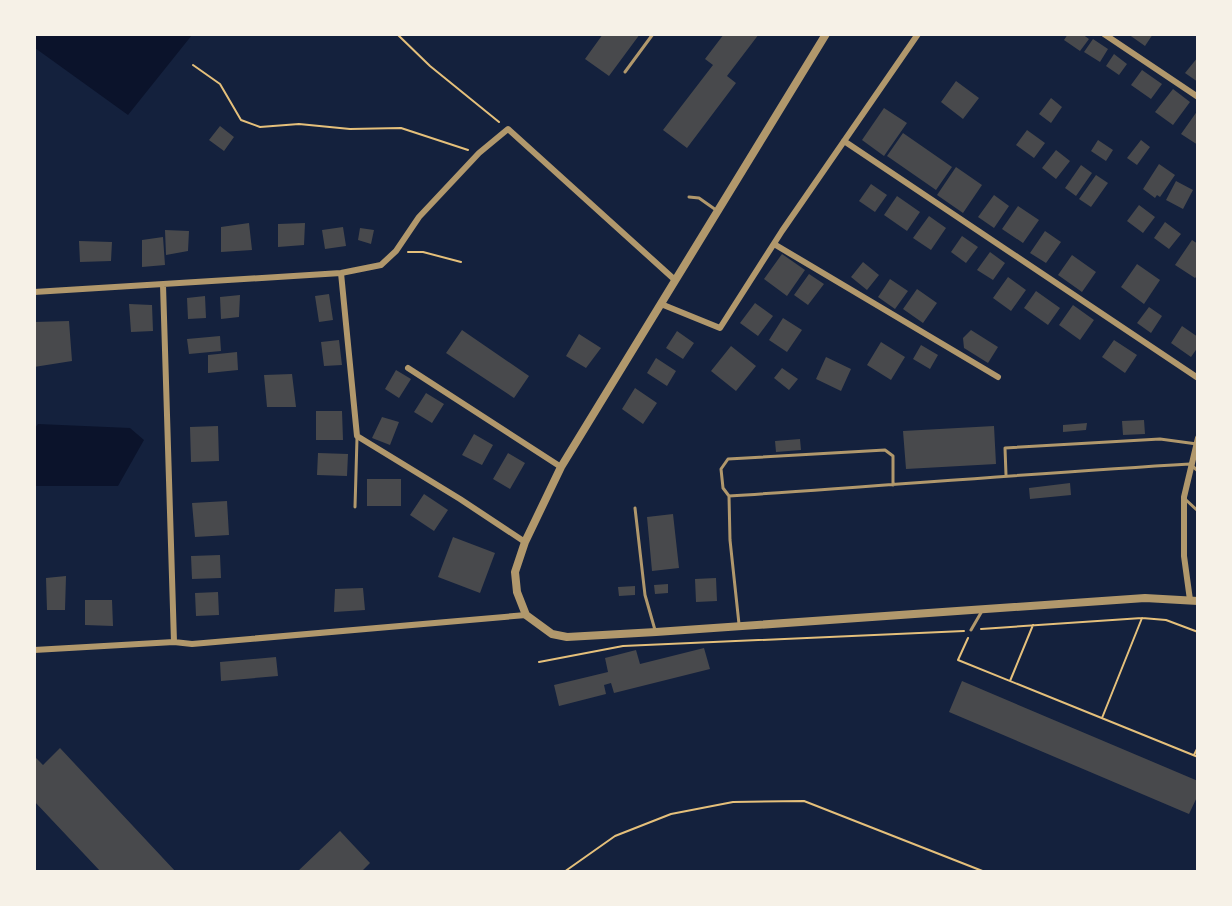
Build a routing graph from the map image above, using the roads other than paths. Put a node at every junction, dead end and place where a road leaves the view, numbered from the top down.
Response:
1 (653, 34) edge
2 (826, 34) edge
3 (918, 34) edge
4 (1104, 34) edge
5 (625, 72) dead end
6 (1197, 97) edge
7 (844, 141) junction
8 (689, 197) dead end
9 (718, 211) junction
10 (774, 244) junction
11 (341, 273) junction
12 (675, 280) junction
13 (163, 285) junction
14 (34, 292) edge
15 (661, 304) junction
16 (408, 368) dead end
17 (998, 376) dead end
18 (1197, 378) edge
19 (357, 436) junction
20 (1197, 442) edge
21 (1190, 464) junction
22 (561, 467) junction
23 (1197, 471) edge
24 (1006, 475) junction
25 (893, 485) junction
26 (729, 496) junction
27 (1184, 497) junction
28 (355, 507) dead end
29 (635, 508) dead end
30 (1197, 511) edge
31 (525, 542) junction
32 (1194, 601) edge
33 (983, 609) junction
34 (526, 615) junction
35 (739, 626) junction
36 (971, 630) road end
37 (656, 632) junction
38 (174, 642) junction
39 (34, 650) edge

1 - 5 lane
2 - 9 street
3 - 7 street
4 - 6 street
7 - 10 street
7 - 18 street
8 - 9 lane
9 - 12 street
10 - 15 street
10 - 17 street
11 - 12 street
11 - 13 street
11 - 19 street
12 - 15 street
13 - 14 street
13 - 38 street
15 - 22 street
16 - 22 street
19 - 28 lane
19 - 31 street
20 - 21 street
20 - 24 lane
21 - 23 lane
21 - 24 lane
21 - 27 street
22 - 31 street
24 - 25 lane
25 - 26 lane
25 - 26 lane
26 - 35 lane
27 - 30 lane
27 - 32 street
29 - 37 lane
31 - 34 street
32 - 33 street
33 - 35 street
33 - 36 lane
34 - 37 street
34 - 38 street
35 - 37 street
38 - 39 street

